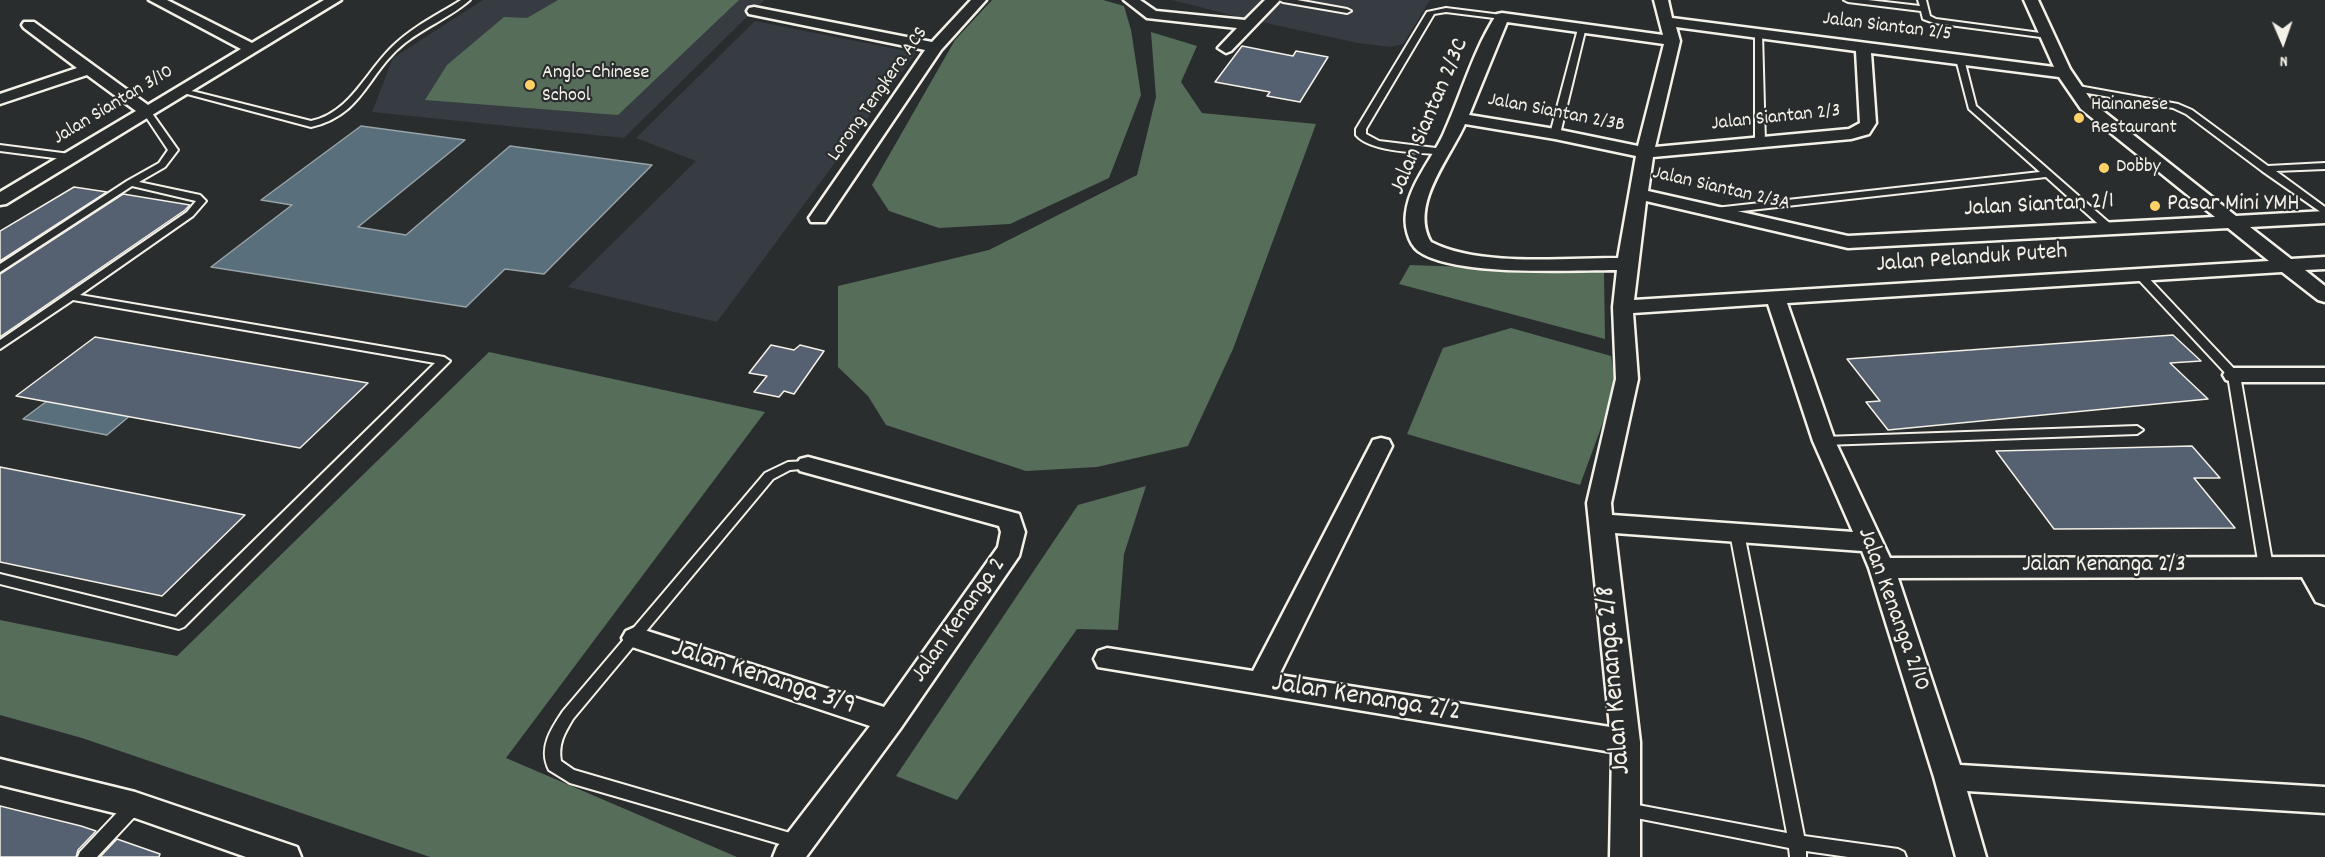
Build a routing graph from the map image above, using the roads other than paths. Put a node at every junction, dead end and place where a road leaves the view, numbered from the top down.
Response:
1 (156, 0) edge
2 (334, 0) edge
3 (466, 0) edge
4 (767, 0) edge
5 (979, 0) edge
6 (1131, 0) edge
7 (1273, 0) edge
8 (1283, 0) edge
9 (1661, 0) edge
10 (1848, 0) edge
11 (1922, 0) edge
12 (2031, 0) edge
13 (1924, 9) junction
14 (1347, 10) dead end
15 (1502, 17) junction
16 (1668, 22) junction
17 (29, 25) dead end
18 (1248, 26) junction
19 (1582, 27) junction
20 (1758, 33) junction
21 (2048, 36) junction
22 (1672, 41) junction
23 (1863, 46) junction
24 (935, 47) junction
25 (250, 48) junction
26 (1226, 48) dead end
27 (1960, 59) junction
28 (88, 69) junction
29 (2064, 73) junction
30 (2073, 88) junction
31 (180, 91) junction
32 (0, 99) edge
33 (146, 111) junction
34 (1459, 118) junction
35 (1555, 134) junction
36 (1761, 143) junction
37 (0, 148) edge
38 (1444, 152) junction
39 (1645, 153) junction
40 (70, 157) junction
41 (2325, 166) edge
42 (2265, 169) junction
43 (2048, 174) junction
44 (130, 183) junction
45 (1638, 194) junction
46 (0, 200) edge
47 (1715, 211) junction
48 (2325, 212) edge
49 (2325, 217) edge
50 (818, 218) dead end
51 (2233, 223) junction
52 (2110, 229) junction
53 (1848, 243) joint
54 (2325, 263) edge
55 (1627, 264) junction
56 (2286, 265) junction
57 (0, 268) edge
58 (2139, 274) junction
59 (69, 296) junction
60 (2325, 296) edge
61 (1776, 299) junction
62 (1623, 307) junction
63 (0, 345) edge
64 (2234, 375) junction
65 (2325, 375) edge
66 (2137, 430) dead end
67 (1824, 441) junction
68 (1381, 446) dead end
69 (808, 465) joint
70 (1600, 513) junction
71 (1737, 533) junction
72 (1870, 543) junction
73 (2266, 567) junction
74 (2317, 567) edge
75 (1882, 568) junction
76 (0, 579) edge
77 (2325, 595) edge
78 (635, 638) junction
79 (1107, 659) dead end
80 (1261, 683) junction
81 (890, 721) junction
82 (1626, 742) junction
83 (0, 772) edge
84 (1949, 777) junction
85 (2325, 800) edge
86 (135, 806) junction
87 (1627, 810) junction
88 (793, 849) edge
89 (1797, 850) edge
90 (86, 857) edge
91 (286, 857) edge
92 (1625, 857) edge
93 (1898, 857) edge
94 (1971, 857) edge

1 - 25 street
2 - 25 street, Jalan Siantan 3/10
3 - 31 lane
4 - 24 street
5 - 24 street, Lorong Tengkera ACS
6 - 18 street
7 - 18 street
8 - 14 lane
9 - 16 street, Jalan Siantan 2/3A
10 - 13 lane
11 - 13 lane
12 - 21 street
13 - 21 lane
15 - 19 street
15 - 34 street, Jalan Siantan 2/3C
15 - 38 lane
16 - 20 street, Jalan Siantan 2/5
16 - 22 street, Jalan Siantan 2/3A
17 - 28 street
18 - 26 street
19 - 22 street
19 - 35 lane
20 - 23 street, Jalan Siantan 2/5
20 - 36 lane
21 - 29 street
22 - 39 street, Jalan Siantan 2/3A
23 - 27 street, Jalan Siantan 2/5
23 - 36 street, Jalan Siantan 2/3
24 - 50 street, Lorong Tengkera ACS
25 - 31 street, Jalan Siantan 3/10
27 - 29 street, Jalan Siantan 2/5
27 - 43 lane
28 - 32 street
28 - 33 street
29 - 30 street
30 - 42 lane
30 - 51 street
31 - 33 street, Jalan Siantan 3/10
33 - 40 street, Jalan Siantan 3/10
33 - 44 lane
34 - 35 street, Jalan Siantan 2/3B
34 - 38 street, Jalan Siantan 2/3C
35 - 39 street, Jalan Siantan 2/3B
36 - 39 street, Jalan Siantan 2/3
37 - 40 lane
38 - 55 street, Jalan Siantan 2/3C
39 - 45 street, Jalan Siantan 2/3A
40 - 46 street, Jalan Siantan 3/10
41 - 42 lane
42 - 48 lane
43 - 47 lane
43 - 52 lane
44 - 57 lane
44 - 59 lane
45 - 47 street, Jalan Siantan 2/3A
45 - 55 street, Jalan Kenanga 2/8
47 - 53 street, Jalan Siantan 2/3A
49 - 51 street, Jalan Siantan 2/1
51 - 52 street, Jalan Siantan 2/1
51 - 56 street
52 - 53 street, Jalan Siantan 2/1
54 - 56 street, Jalan Pelanduk Puteh
55 - 62 street, Jalan Kenanga 2/8
56 - 58 street, Jalan Pelanduk Puteh
56 - 60 street
58 - 61 street, Jalan Pelanduk Puteh
58 - 64 lane
59 - 63 lane
59 - 76 lane
61 - 62 street, Jalan Pelanduk Puteh
61 - 67 street, Jalan Kenanga 2/10
62 - 70 street, Jalan Kenanga 2/8
64 - 65 street
64 - 73 lane
66 - 67 lane
67 - 72 street, Jalan Kenanga 2/10
68 - 80 street
69 - 78 lane
69 - 81 street, Jalan Kenanga 2
70 - 71 street
70 - 82 street, Jalan Kenanga 2/8
71 - 72 street
71 - 89 lane
72 - 75 street, Jalan Kenanga 2/10
73 - 74 street, Jalan Kenanga 2/3
73 - 75 street, Jalan Kenanga 2/3
74 - 77 street
75 - 84 street, Jalan Kenanga 2/10
78 - 81 street, Jalan Kenanga 3/9
78 - 88 lane
79 - 80 street, Jalan Kenanga 2/2
80 - 82 street, Jalan Kenanga 2/2
81 - 88 street, Jalan Kenanga 2
82 - 87 street, Jalan Kenanga 2/8
83 - 86 street
84 - 85 street
84 - 94 street, Jalan Kenanga 2/10
86 - 90 lane
86 - 91 street
87 - 89 lane
87 - 92 street, Jalan Kenanga 2/8
89 - 93 lane

